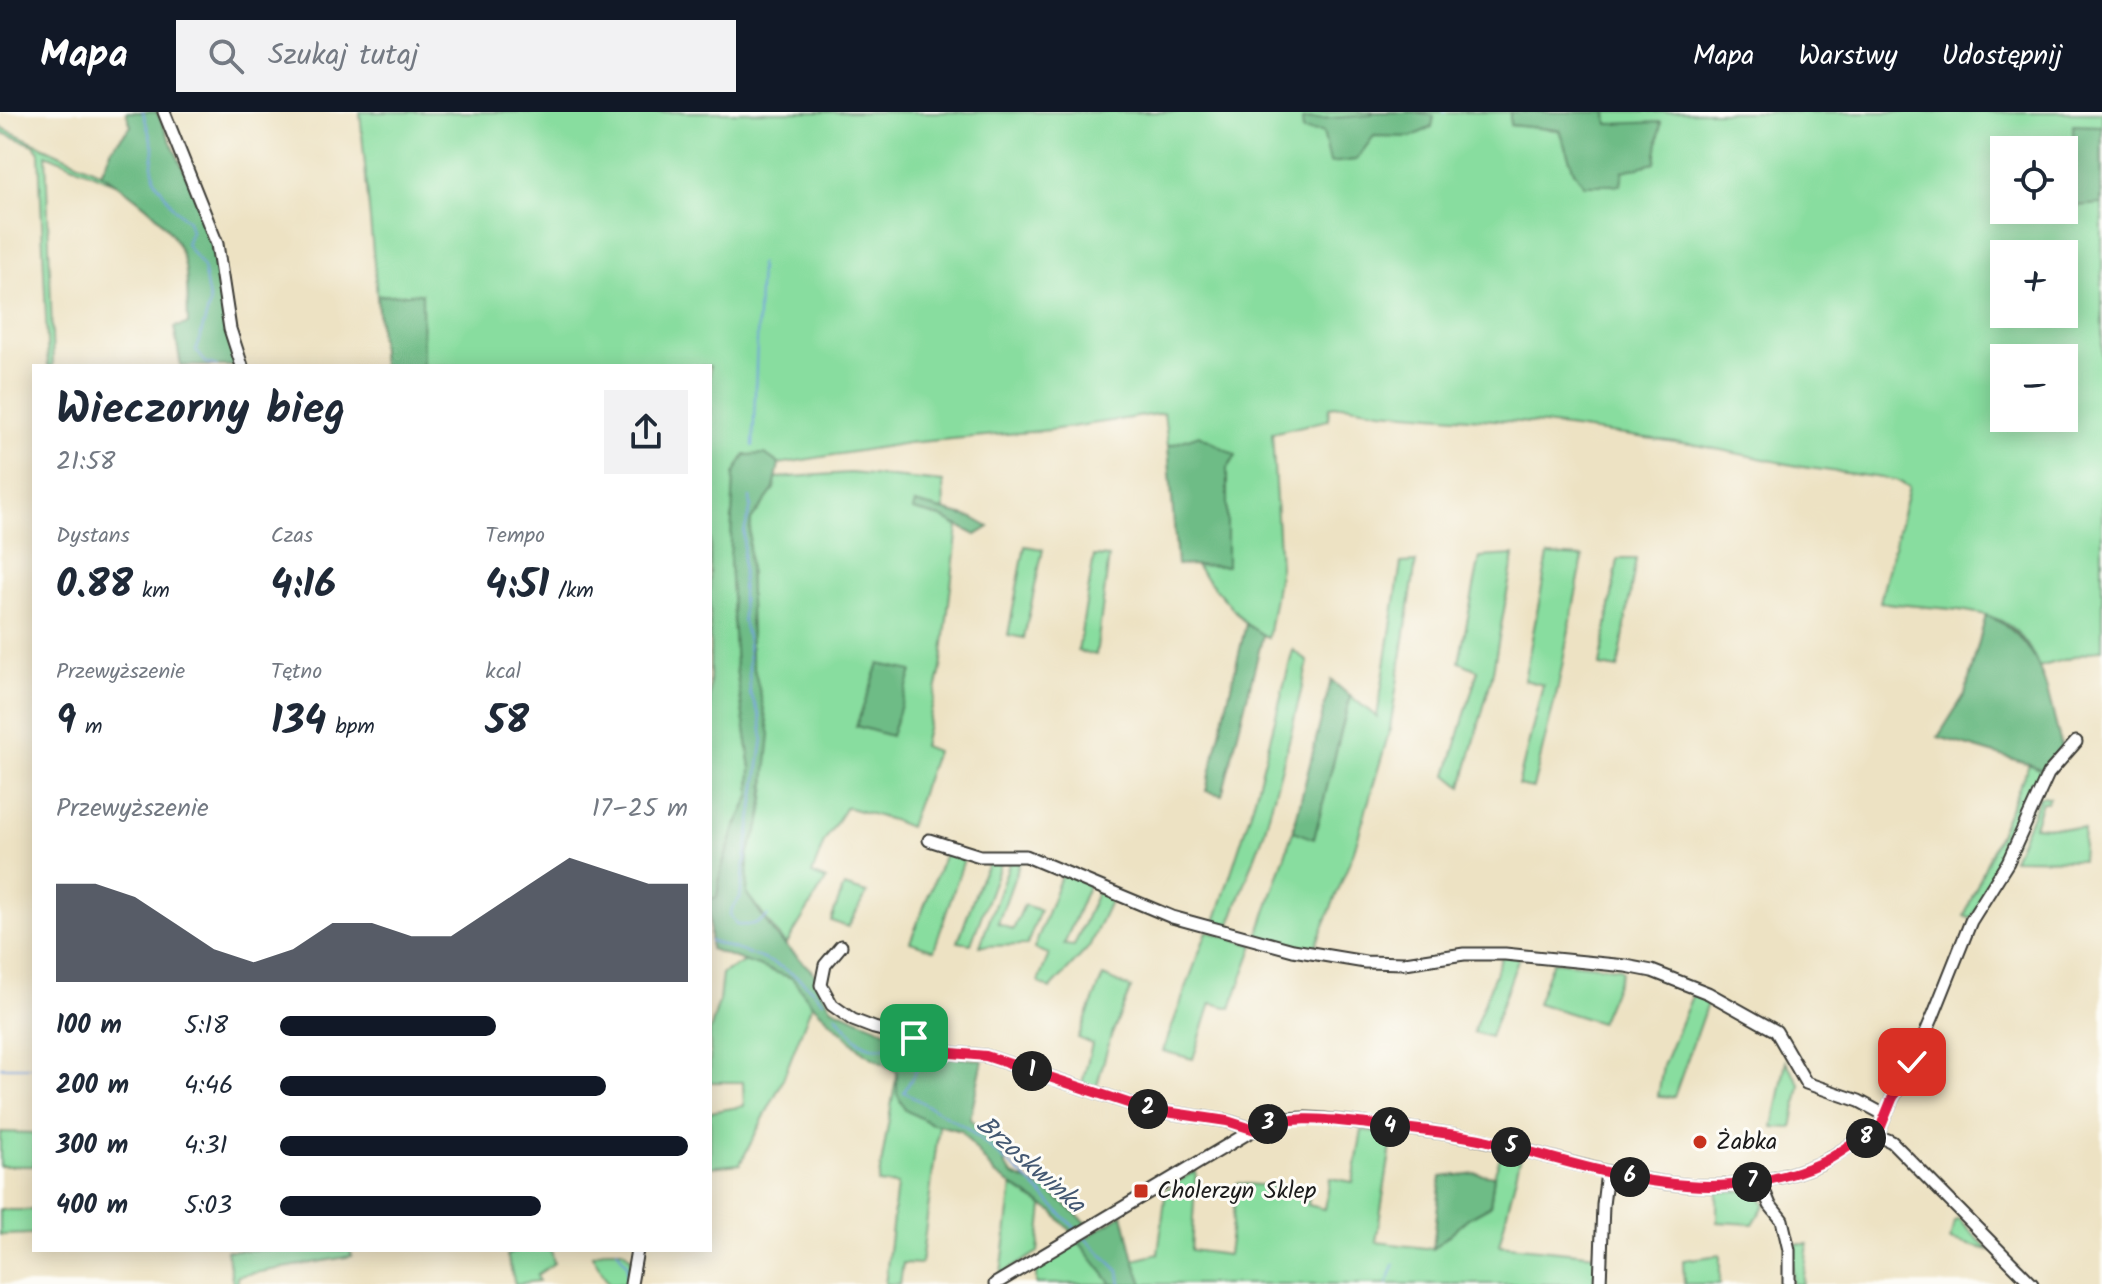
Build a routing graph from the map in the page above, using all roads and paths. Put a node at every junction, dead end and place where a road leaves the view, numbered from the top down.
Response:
1 (164, 112) edge
2 (241, 364) edge
3 (2076, 742) dead end
4 (929, 840) dead end
5 (841, 946) dead end
6 (1885, 1115) junction
7 (1255, 1130) junction
8 (1877, 1136) junction
9 (1607, 1172) junction
10 (1760, 1181) junction
11 (637, 1252) edge
12 (631, 1284) edge
13 (995, 1284) edge
14 (1600, 1284) edge
15 (1789, 1284) edge
16 (2032, 1284) edge

1 - 2 street
3 - 6 street
4 - 6 street
5 - 7 street
6 - 8 street
7 - 9 street
7 - 13 street
8 - 10 street
8 - 16 street
9 - 10 street
9 - 14 street
10 - 15 street
11 - 12 street

